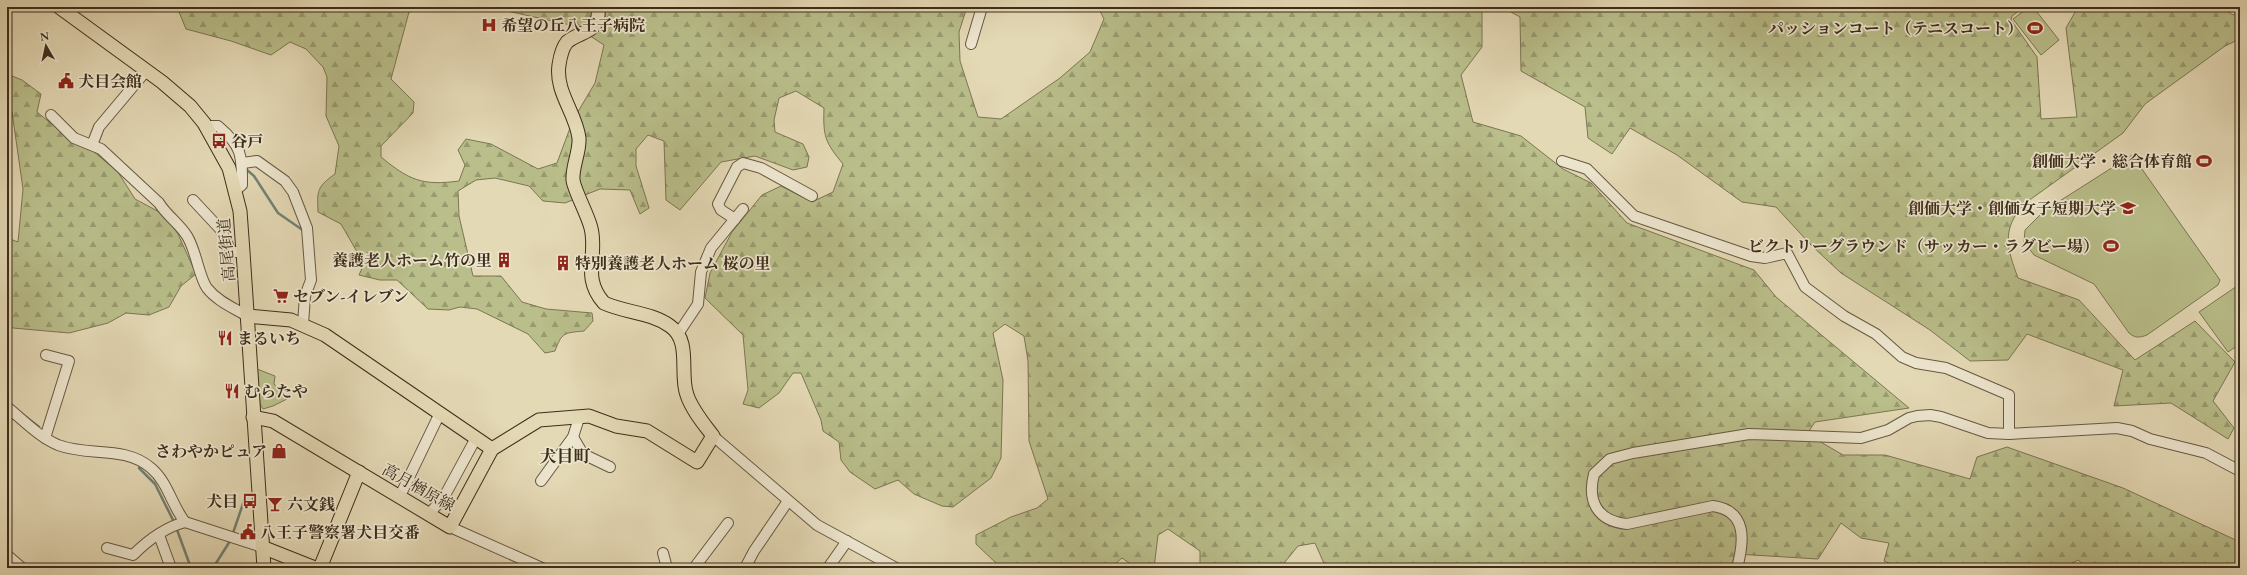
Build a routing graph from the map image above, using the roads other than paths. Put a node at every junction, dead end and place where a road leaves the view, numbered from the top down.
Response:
1 (59, 7) edge
2 (598, 7) edge
3 (982, 7) edge
4 (971, 44) dead end
5 (146, 71) junction
6 (51, 115) dead end
7 (206, 126) junction
8 (92, 145) junction
9 (1562, 160) dead end
10 (243, 163) junction
11 (236, 190) junction
12 (812, 196) dead end
13 (193, 200) dead end
14 (743, 209) dead end
15 (735, 219) junction
16 (243, 252) junction
17 (248, 316) junction
18 (303, 324) junction
19 (678, 334) junction
20 (46, 355) dead end
21 (7, 407) edge
22 (440, 413) junction
23 (253, 417) junction
24 (579, 418) junction
25 (2009, 434) junction
26 (713, 436) junction
27 (573, 437) junction
28 (45, 438) junction
29 (476, 438) junction
30 (492, 450) junction
31 (610, 467) dead end
32 (2240, 470) edge
33 (359, 472) junction
34 (541, 481) dead end
35 (400, 496) junction
36 (788, 500) junction
37 (429, 514) junction
38 (179, 524) junction
39 (450, 526) junction
40 (723, 526) dead end
41 (159, 535) junction
42 (847, 541) junction
43 (262, 547) junction
44 (107, 548) dead end
45 (663, 553) dead end
46 (7, 555) edge
47 (884, 565) edge
48 (22, 568) edge
49 (171, 568) edge
50 (264, 568) edge
51 (315, 568) edge
52 (320, 568) edge
53 (540, 568) edge
54 (667, 568) edge
55 (694, 568) edge
56 (745, 568) edge
57 (828, 568) edge
58 (896, 568) edge
59 (1737, 568) edge

1 - 5 main road, 高尾街道
2 - 19 main road
3 - 4 street
5 - 7 main road, 高尾街道
5 - 8 street
6 - 8 street
7 - 10 street
7 - 11 main road, 高尾街道
8 - 17 street
9 - 25 street
10 - 11 street
10 - 18 street
11 - 16 main road, 高尾街道
12 - 15 street
13 - 16 street
14 - 15 street
15 - 19 street
16 - 17 main road, 高尾街道
17 - 18 main road
17 - 23 main road, 高尾街道
18 - 22 main road
19 - 26 main road
20 - 28 street
21 - 28 street
22 - 29 main road
22 - 35 street
23 - 33 main road
23 - 43 main road, 高尾街道
24 - 26 main road, 高月楢原線
24 - 27 street
24 - 30 main road, 高月楢原線
25 - 32 street
25 - 59 street
26 - 36 street
27 - 31 street
27 - 34 street
28 - 38 street
29 - 30 main road
29 - 37 street
30 - 39 main road, 高月楢原線
33 - 35 main road, 高月楢原線
33 - 52 main road, 高月楢原線
35 - 37 main road, 高月楢原線
36 - 42 street
36 - 56 street
37 - 39 main road, 高月楢原線
38 - 41 street
38 - 43 street
39 - 53 street
40 - 55 street
41 - 44 street
41 - 49 street
42 - 47 street
42 - 57 street
43 - 50 main road, 高尾街道
43 - 51 main road
45 - 54 street
46 - 48 street
47 - 58 street

